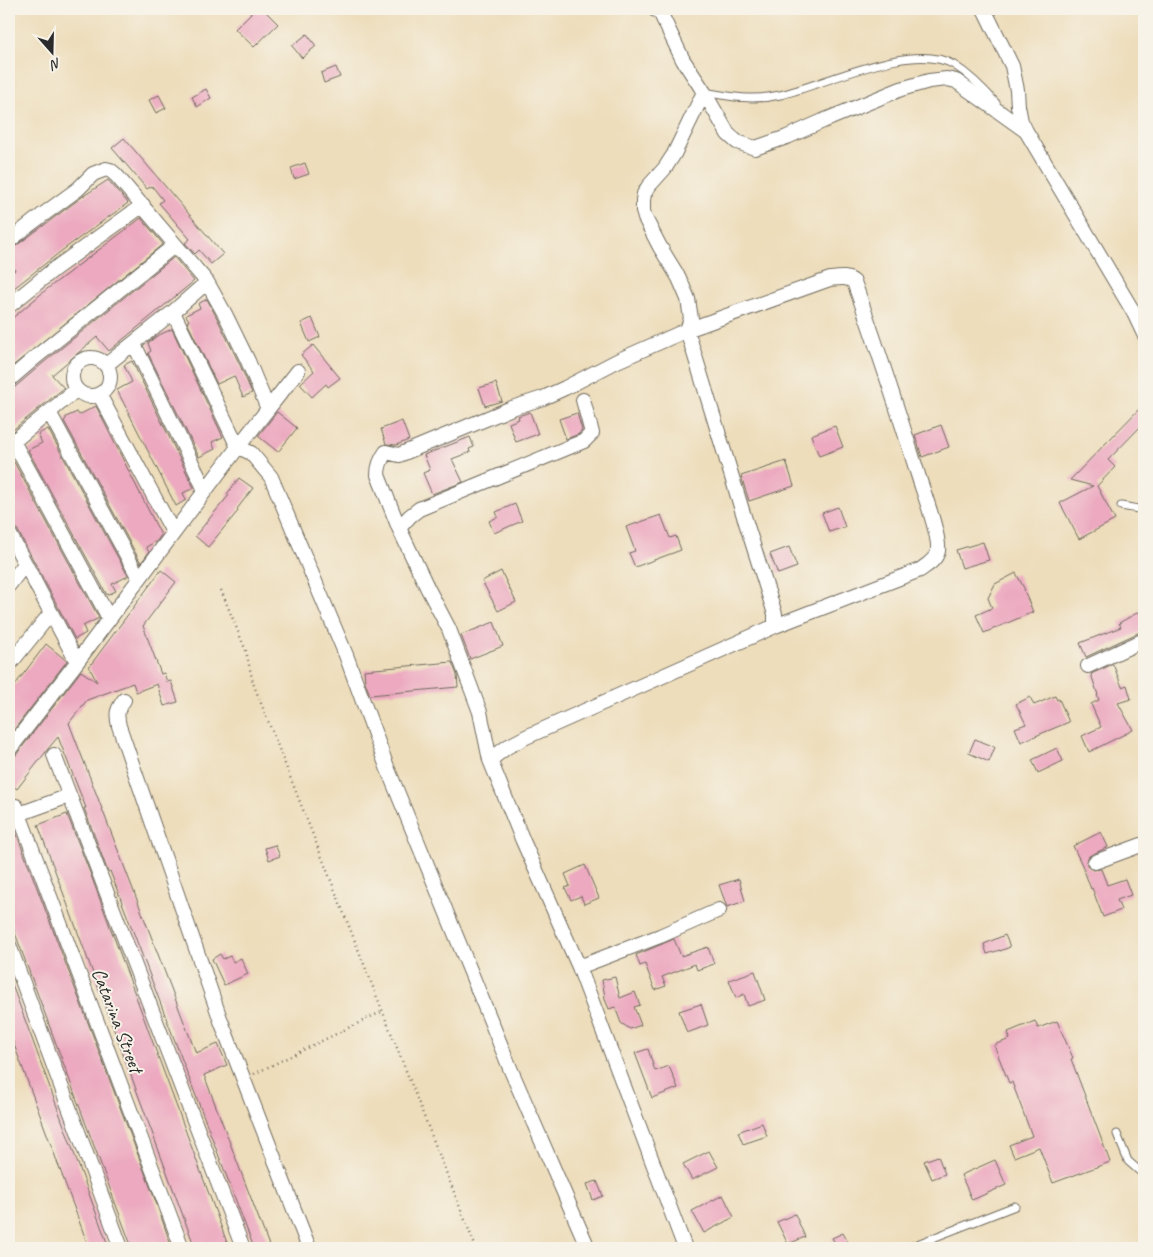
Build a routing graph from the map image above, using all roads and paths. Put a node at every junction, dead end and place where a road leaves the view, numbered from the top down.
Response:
1 (984, 9) edge
2 (657, 10) edge
3 (704, 92) junction
4 (1008, 116) junction
5 (1026, 131) junction
6 (143, 206) junction
7 (9, 242) edge
8 (175, 245) junction
9 (207, 282) junction
10 (9, 306) edge
11 (173, 312) junction
12 (687, 330) junction
13 (1144, 334) edge
14 (134, 344) junction
15 (106, 365) junction
16 (298, 371) dead end
17 (9, 380) edge
18 (76, 390) junction
19 (99, 394) junction
20 (583, 400) dead end
21 (268, 408) junction
22 (49, 412) junction
23 (11, 443) edge
24 (238, 446) junction
25 (205, 490) junction
26 (1121, 506) dead end
27 (1144, 510) edge
28 (399, 528) junction
29 (174, 532) junction
30 (9, 533) edge
31 (25, 564) junction
32 (139, 578) junction
33 (9, 585) edge
34 (221, 590) dead end
35 (51, 613) junction
36 (110, 618) junction
37 (775, 626) junction
38 (1144, 640) edge
39 (76, 662) junction
40 (9, 665) edge
41 (1088, 666) dead end
42 (124, 700) dead end
43 (9, 750) edge
44 (54, 755) dead end
45 (490, 760) junction
46 (69, 796) junction
47 (15, 813) edge
48 (1144, 844) edge
49 (1095, 862) dead end
50 (719, 910) dead end
51 (9, 945) edge
52 (579, 967) junction
53 (383, 1011) junction
54 (244, 1078) junction
55 (1117, 1134) dead end
56 (1144, 1175) edge
57 (1015, 1206) dead end
58 (120, 1248) edge
59 (182, 1248) edge
60 (243, 1248) edge
61 (310, 1248) edge
62 (476, 1248) edge
63 (588, 1248) edge
64 (685, 1248) edge
65 (907, 1248) edge

1 - 5 street
2 - 3 street
3 - 4 lane
3 - 4 street
3 - 12 street
4 - 5 street
5 - 13 street
6 - 7 street
6 - 8 street
6 - 10 street
8 - 9 street
8 - 17 street
9 - 11 street
9 - 21 street
11 - 14 street
11 - 24 street
12 - 28 street
12 - 37 street
12 - 37 street
14 - 15 street
14 - 25 street
15 - 18 street
15 - 19 street
16 - 21 street
18 - 19 street
18 - 22 street
19 - 29 street
20 - 28 street
21 - 24 street
22 - 23 street
22 - 32 street
23 - 36 street
24 - 25 street
24 - 63 street
25 - 29 street
26 - 27 lane
28 - 45 street
29 - 32 street
30 - 31 street
31 - 33 street
31 - 35 street
32 - 36 street
34 - 53 path
35 - 39 street
35 - 40 street
36 - 39 street
37 - 45 street
38 - 41 street
39 - 43 street
42 - 54 street
44 - 46 street
45 - 52 street
46 - 47 street
46 - 60 street
47 - 59 street, Catarina Street
48 - 49 street
50 - 52 street
51 - 58 street
52 - 64 street
53 - 54 path
53 - 62 path
54 - 61 street
55 - 56 lane
57 - 65 lane

